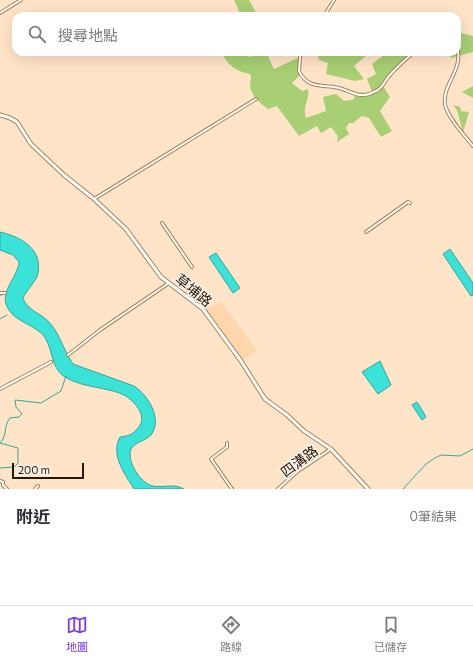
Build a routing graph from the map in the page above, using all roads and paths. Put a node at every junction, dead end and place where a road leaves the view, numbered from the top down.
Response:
1 (21, 0) edge
2 (334, 0) edge
3 (326, 12) edge
4 (0, 13) edge
5 (300, 56) edge
6 (410, 56) edge
7 (458, 56) edge
8 (256, 99) dead end
9 (0, 115) edge
10 (473, 146) edge
11 (94, 199) junction
12 (410, 203) dead end
13 (162, 223) dead end
14 (366, 232) dead end
15 (192, 267) dead end
16 (169, 283) junction
17 (0, 293) edge
18 (5, 293) dead end
19 (68, 355) dead end
20 (51, 362) dead end
21 (0, 389) edge
22 (227, 443) dead end
23 (331, 450) junction
24 (1, 482) edge
25 (38, 486) dead end
26 (7, 489) edge
27 (35, 489) edge
28 (232, 489) edge
29 (278, 489) edge
30 (368, 489) edge

1 - 4 street
2 - 3 street
5 - 6 street
7 - 10 street
8 - 11 street
9 - 11 street, 草埔路
11 - 16 street, 草埔路
12 - 14 street
13 - 15 street
16 - 19 street
16 - 23 street, 草埔路
17 - 18 street
20 - 21 street
22 - 28 street
23 - 29 street, 四溝路
23 - 30 street, 草埔路
24 - 26 street
25 - 27 street

